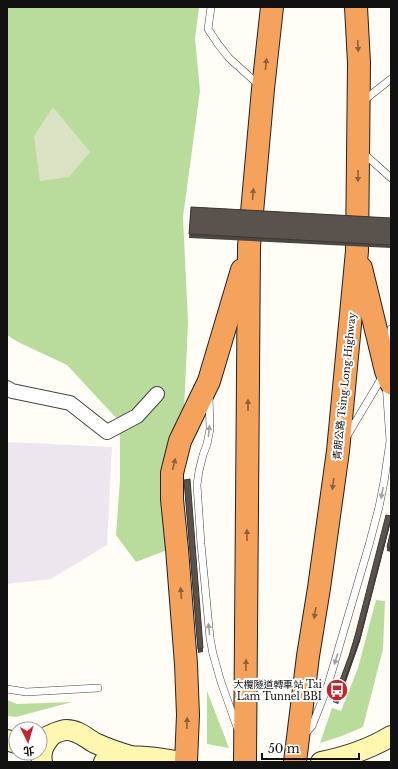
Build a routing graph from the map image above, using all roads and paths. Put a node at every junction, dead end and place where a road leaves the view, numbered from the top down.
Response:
1 (211, 7) edge
2 (272, 7) edge
3 (356, 7) edge
4 (391, 79) edge
5 (263, 89) junction
6 (359, 104) junction
7 (359, 149) junction
8 (391, 178) edge
9 (249, 246) junction
10 (357, 251) junction
11 (391, 329) edge
12 (388, 377) edge
13 (209, 381) junction
14 (7, 388) edge
15 (157, 394) dead end
16 (338, 451) junction
17 (98, 688) dead end
18 (7, 689) edge
19 (48, 736) edge
20 (391, 736) edge
21 (86, 738) junction
22 (296, 753) edge
23 (245, 754) edge
24 (134, 756) junction
25 (92, 762) edge
26 (104, 762) edge
27 (182, 762) edge
28 (186, 762) edge
29 (321, 762) edge

1 - 5 lane
5 -> 2 highway
3 -> 6 highway, 青朗公路 Tsing Long Highway
4 - 6 lane
9 -> 5 highway
6 - 7 highway, 青朗公路 Tsing Long Highway
7 - 8 lane
7 -> 10 highway, 青朗公路 Tsing Long Highway
9 - 13 highway
23 -> 9 highway
10 - 12 highway
10 - 16 highway, 青朗公路 Tsing Long Highway
11 - 12 lane
12 - 16 lane
12 -> 22 lane
23 -> 13 lane
28 -> 13 highway
14 - 15 street
16 -> 22 highway, 青朗公路 Tsing Long Highway
17 - 18 lane
19 - 21 main road
20 - 29 main road
21 - 24 main road
21 - 25 main road
24 - 26 main road
24 - 27 main road

